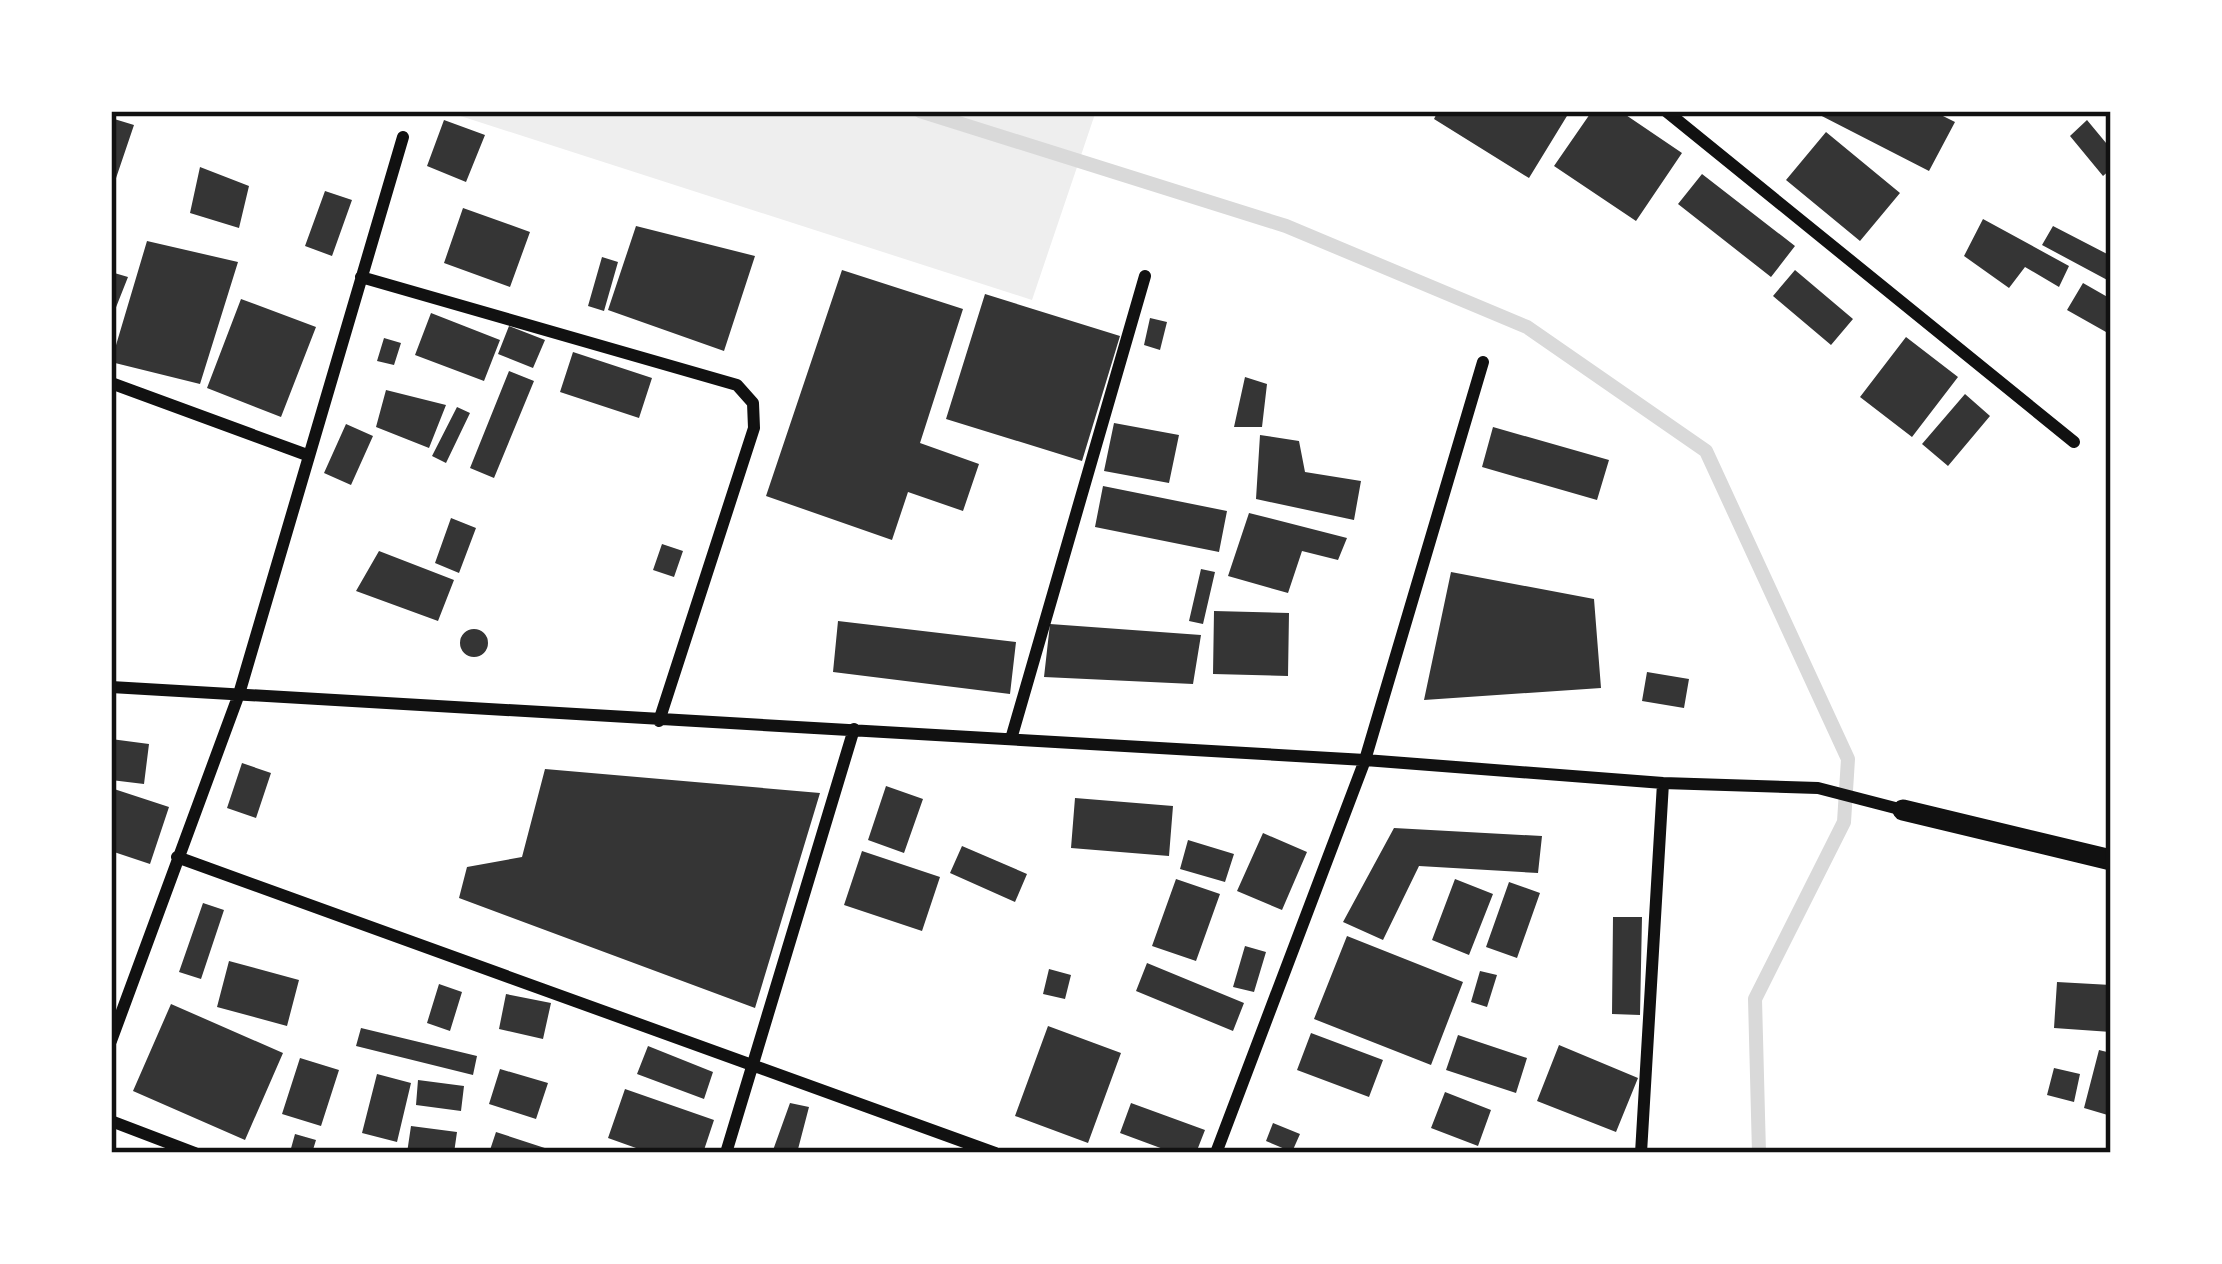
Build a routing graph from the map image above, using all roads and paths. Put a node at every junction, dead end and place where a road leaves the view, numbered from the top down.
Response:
1 (1666, 111) edge
2 (403, 137) dead end
3 (1145, 276) dead end
4 (361, 277) junction
5 (1483, 362) dead end
6 (111, 383) edge
7 (2074, 442) dead end
8 (307, 455) junction
9 (111, 687) edge
10 (239, 694) junction
11 (659, 721) junction
12 (854, 729) junction
13 (1011, 739) junction
14 (1365, 760) junction
15 (1663, 783) junction
16 (1903, 810) joint
17 (177, 857) junction
18 (2111, 860) edge
19 (111, 1041) edge
20 (752, 1064) junction
21 (111, 1121) edge
22 (195, 1153) edge
23 (726, 1153) edge
24 (995, 1153) edge
25 (1216, 1153) edge
26 (1641, 1153) edge

1 - 7 street
2 - 4 street
3 - 13 street
4 - 8 street
4 - 11 street
5 - 14 street
6 - 8 street
8 - 10 street
9 - 10 street
10 - 11 street
10 - 17 street
11 - 12 street
12 - 13 street
12 - 20 street
13 - 14 street
14 - 15 street
14 - 25 street
15 - 16 street
15 - 26 street
16 - 18 street
17 - 19 street
17 - 20 street
20 - 23 street
20 - 24 street
21 - 22 street

